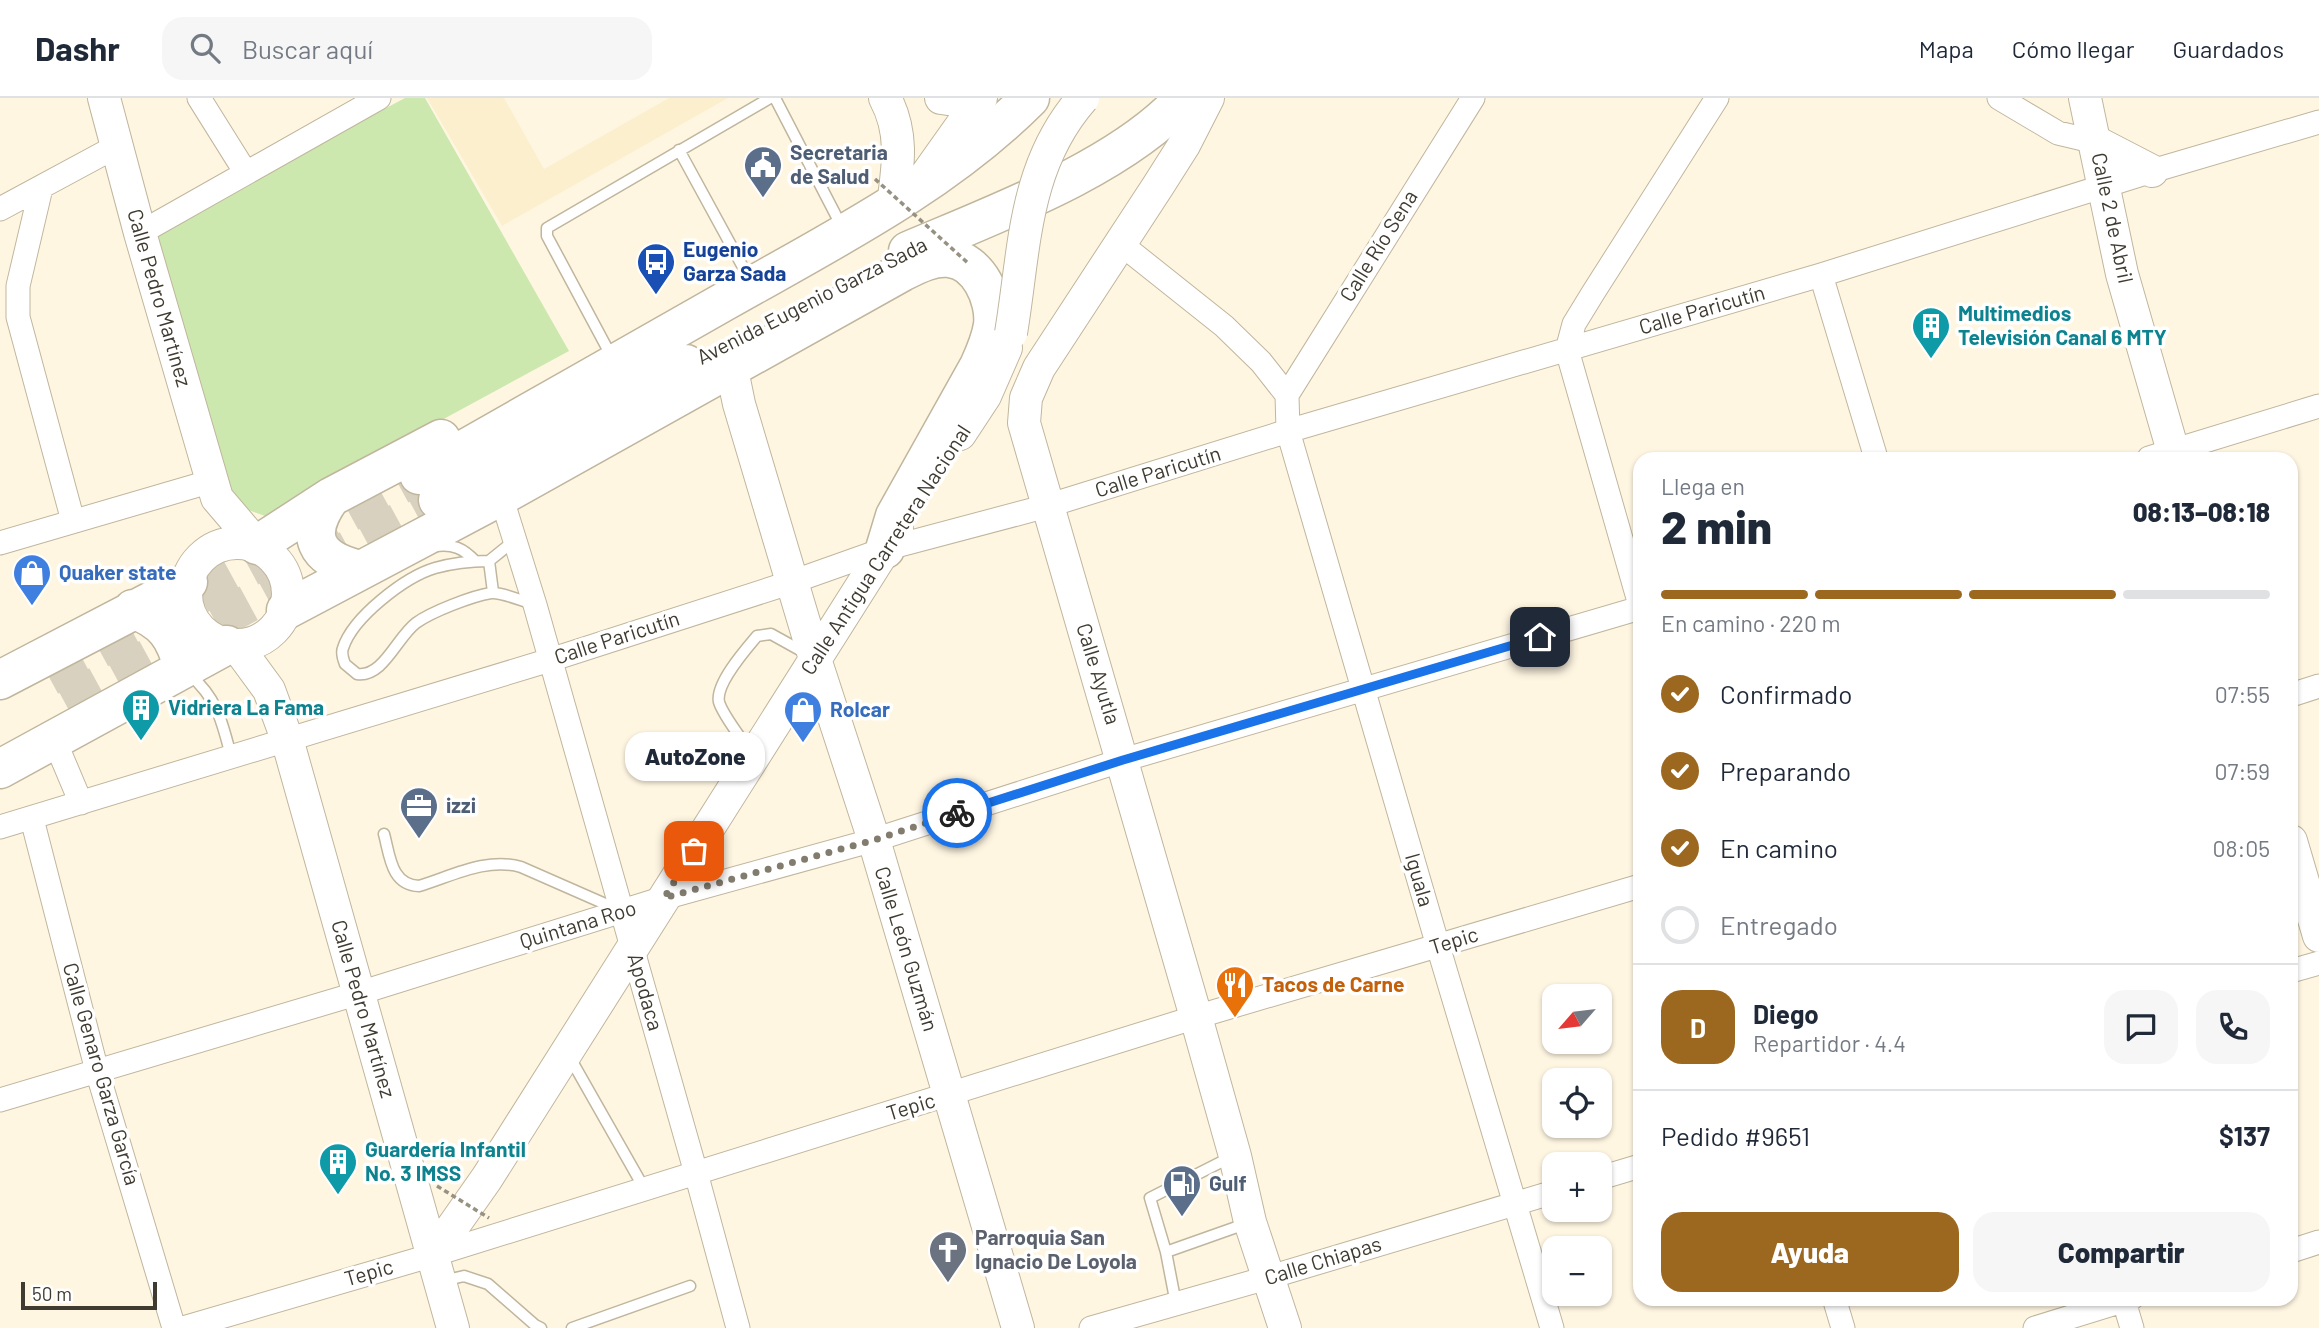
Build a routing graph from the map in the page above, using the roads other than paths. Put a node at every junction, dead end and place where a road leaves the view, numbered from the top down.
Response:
1 (104, 98) edge
2 (199, 98) edge
3 (379, 98) edge
4 (772, 98) edge
5 (884, 98) edge
6 (941, 98) edge
7 (971, 98) edge
8 (981, 98) edge
9 (1030, 98) edge
10 (1083, 98) edge
11 (1184, 98) edge
12 (1208, 98) edge
13 (1473, 98) edge
14 (1717, 98) edge
15 (1999, 98) edge
16 (2085, 98) edge
17 (342, 107) edge
18 (2319, 122) edge
19 (2096, 142) junction
20 (117, 146) junction
21 (679, 150) junction
22 (2152, 171) junction
23 (246, 173) junction
24 (2103, 187) junction
25 (41, 188) junction
26 (894, 191) junction
27 (0, 209) edge
28 (140, 233) junction
29 (845, 233) junction
30 (1121, 244) junction
31 (1821, 275) junction
32 (844, 281) junction
33 (881, 284) junction
34 (741, 292) junction
35 (789, 309) junction
36 (607, 348) junction
37 (1567, 350) junction
38 (738, 366) junction
39 (1287, 395) junction
40 (2319, 406) edge
41 (1288, 431) junction
42 (1874, 452) edge
43 (2166, 452) edge
44 (2182, 452) edge
45 (214, 490) junction
46 (501, 496) junction
47 (331, 497) junction
48 (1047, 506) junction
49 (73, 521) junction
50 (515, 540) junction
51 (0, 543) edge
52 (257, 545) junction
53 (885, 549) junction
54 (475, 561) junction
55 (489, 561) junction
56 (371, 565) junction
57 (190, 576) junction
58 (1633, 581) edge
59 (792, 582) junction
60 (493, 593) junction
61 (535, 605) junction
62 (1633, 608) edge
63 (133, 609) junction
64 (277, 622) junction
65 (232, 645) junction
66 (815, 659) junction
67 (550, 660) junction
68 (183, 668) junction
69 (0, 680) edge
70 (2319, 686) edge
71 (1364, 688) junction
72 (269, 690) junction
73 (2298, 693) edge
74 (0, 705) edge
75 (54, 739) junction
76 (287, 739) junction
77 (0, 740) edge
78 (230, 756) junction
79 (753, 757) junction
80 (1123, 760) junction
81 (0, 769) edge
82 (81, 803) junction
83 (32, 819) junction
84 (0, 827) edge
85 (384, 834) dead end
86 (874, 840) junction
87 (2298, 865) edge
88 (1633, 888) edge
89 (664, 898) junction
90 (622, 911) junction
91 (2319, 936) edge
92 (1438, 946) junction
93 (632, 947) junction
94 (2319, 963) edge
95 (2298, 969) edge
96 (359, 993) junction
97 (1196, 1017) junction
98 (566, 1051) junction
99 (97, 1071) junction
100 (950, 1095) junction
101 (0, 1100) edge
102 (516, 1132) junction
103 (1235, 1156) junction
104 (1633, 1168) edge
105 (696, 1173) junction
106 (1612, 1174) edge
107 (644, 1188) junction
108 (1542, 1195) edge
109 (1516, 1203) junction
110 (1250, 1222) junction
111 (480, 1230) junction
112 (2319, 1242) edge
113 (2298, 1249) edge
114 (1166, 1252) junction
115 (437, 1268) junction
116 (1270, 1277) junction
117 (690, 1286) dead end
118 (1176, 1304) junction
119 (1836, 1306) edge
120 (2104, 1306) edge
121 (2127, 1306) edge
122 (174, 1328) edge
123 (183, 1328) edge
124 (453, 1328) edge
125 (541, 1328) edge
126 (572, 1328) edge
127 (738, 1328) edge
128 (1018, 1328) edge
129 (1091, 1328) edge
130 (1285, 1328) edge
131 (1552, 1328) edge
132 (1843, 1328) edge
133 (2035, 1328) edge
134 (2132, 1328) edge

1 - 20 street, Calle Pedro Martínez
2 - 23 street
3 - 17 street
4 - 21 lane
4 - 29 lane
5 - 26 street
6 - 7 street
8 - 26 street
9 - 26 highway, Avenida Eugenio Garza Sada
10 - 53 street, Calle Antigua Carretera Nacional, bridge
11 - 32 highway, Avenida Eugenio Garza Sada
12 - 30 street, Calle Ayutla
13 - 39 street, Calle Río Sena
14 - 37 street
15 - 19 street
16 - 19 street, Calle 2 de Abril
17 - 23 street
18 - 22 street, Calle Paricutín
19 - 22 street
19 - 24 street, Calle 2 de Abril
20 - 25 street
20 - 28 street, Calle Pedro Martínez
21 - 34 lane
21 - 36 lane
22 - 24 street, Calle Paricutín
23 - 28 street
24 - 31 street, Calle Paricutín
24 - 43 street, Calle 2 de Abril
25 - 27 street
25 - 49 street
26 - 29 highway, Avenida Eugenio Garza Sada
28 - 45 street, Calle Pedro Martínez
29 - 34 highway, Avenida Eugenio Garza Sada
30 - 39 street
30 - 48 street, Calle Ayutla
31 - 37 street, Calle Paricutín
31 - 42 street
32 - 33 highway
32 - 35 highway, Avenida Eugenio Garza Sada
33 - 38 highway
33 - 53 highway
34 - 35 highway, Avenida Eugenio Garza Sada
34 - 36 highway
35 - 38 highway
36 - 47 highway
37 - 41 street, Calle Paricutín
37 - 58 street
38 - 46 highway
38 - 59 street, Calle León Guzmán
39 - 41 street, Iguala
40 - 44 street
41 - 48 street, Calle Paricutín
41 - 71 street, Iguala
45 - 49 street
45 - 52 street, Calle Pedro Martínez
45 - 57 street
46 - 50 street, Apodaca
46 - 56 highway
47 - 52 highway
47 - 56 highway
48 - 53 street, Calle Paricutín
48 - 80 street, Calle Ayutla
49 - 51 street
50 - 55 lane
50 - 61 street, Apodaca
52 - 57 street
52 - 64 street
53 - 59 street, Calle Paricutín
53 - 66 street, Calle Antigua Carretera Nacional
54 - 55 lane
54 - 56 lane
54 - 60 lane
55 - 60 lane
56 - 64 highway
57 - 63 highway
57 - 65 street
59 - 66 street, Calle León Guzmán
59 - 67 street, Calle Paricutín
60 - 61 lane
61 - 67 street, Apodaca
62 - 71 street, Quintana Roo
63 - 68 highway
63 - 69 highway
64 - 65 street
64 - 72 street, Calle Pedro Martínez
65 - 68 highway
65 - 72 street, Calle Pedro Martínez
66 - 79 street, Calle Antigua Carretera Nacional
66 - 79 lane
66 - 86 street, Calle León Guzmán
67 - 76 street, Calle Paricutín
67 - 90 street, Apodaca
68 - 75 highway
68 - 78 lane
70 - 73 street
71 - 80 street, Quintana Roo
71 - 92 street, Iguala
72 - 76 street, Calle Pedro Martínez
74 - 77 highway
75 - 81 highway
75 - 82 street
76 - 78 street, Calle Paricutín
76 - 96 street, Calle Pedro Martínez
78 - 82 street, Calle Paricutín
79 - 89 street, Calle Antigua Carretera Nacional
80 - 86 street, Quintana Roo
80 - 97 street, Calle Ayutla
82 - 83 street, Calle Paricutín
83 - 84 street, Calle Paricutín
83 - 99 street, Calle Genaro Garza García
85 - 90 lane
86 - 89 street, Quintana Roo
86 - 100 street, Calle León Guzmán
87 - 91 street
88 - 92 street, Tepic
89 - 90 street, Quintana Roo
89 - 93 street, Calle Antigua Carretera Nacional
90 - 93 street, Apodaca
90 - 96 street, Quintana Roo
92 - 97 street, Tepic
92 - 109 street, Iguala
93 - 98 street, Calle Antigua Carretera Nacional
93 - 105 street, Apodaca
94 - 95 street
96 - 99 street, Quintana Roo
96 - 115 street, Calle Pedro Martínez
97 - 100 street, Tepic
97 - 103 street, Calle Ayutla
98 - 102 street, Calle Antigua Carretera Nacional
98 - 107 lane
99 - 101 street, Quintana Roo
99 - 122 street, Calle Genaro Garza García
100 - 105 street, Tepic
100 - 128 street, Calle León Guzmán
102 - 111 street
102 - 115 street, Calle Antigua Carretera Nacional
103 - 110 street, Calle Ayutla
103 - 114 lane
104 - 106 street
105 - 107 street, Tepic
105 - 127 street, Apodaca
107 - 111 street, Tepic
108 - 109 street, Calle Chiapas
109 - 116 street, Calle Chiapas
109 - 131 street, Iguala
110 - 114 lane
110 - 116 street, Calle Ayutla
111 - 115 street, Tepic
112 - 113 street
114 - 118 lane
115 - 123 street, Tepic
115 - 124 street, Calle Pedro Martínez
115 - 125 lane
116 - 118 street, Calle Chiapas
116 - 130 street, Calle Ayutla
117 - 126 lane
118 - 129 street, Calle Chiapas
119 - 132 street
120 - 133 street
121 - 134 street

